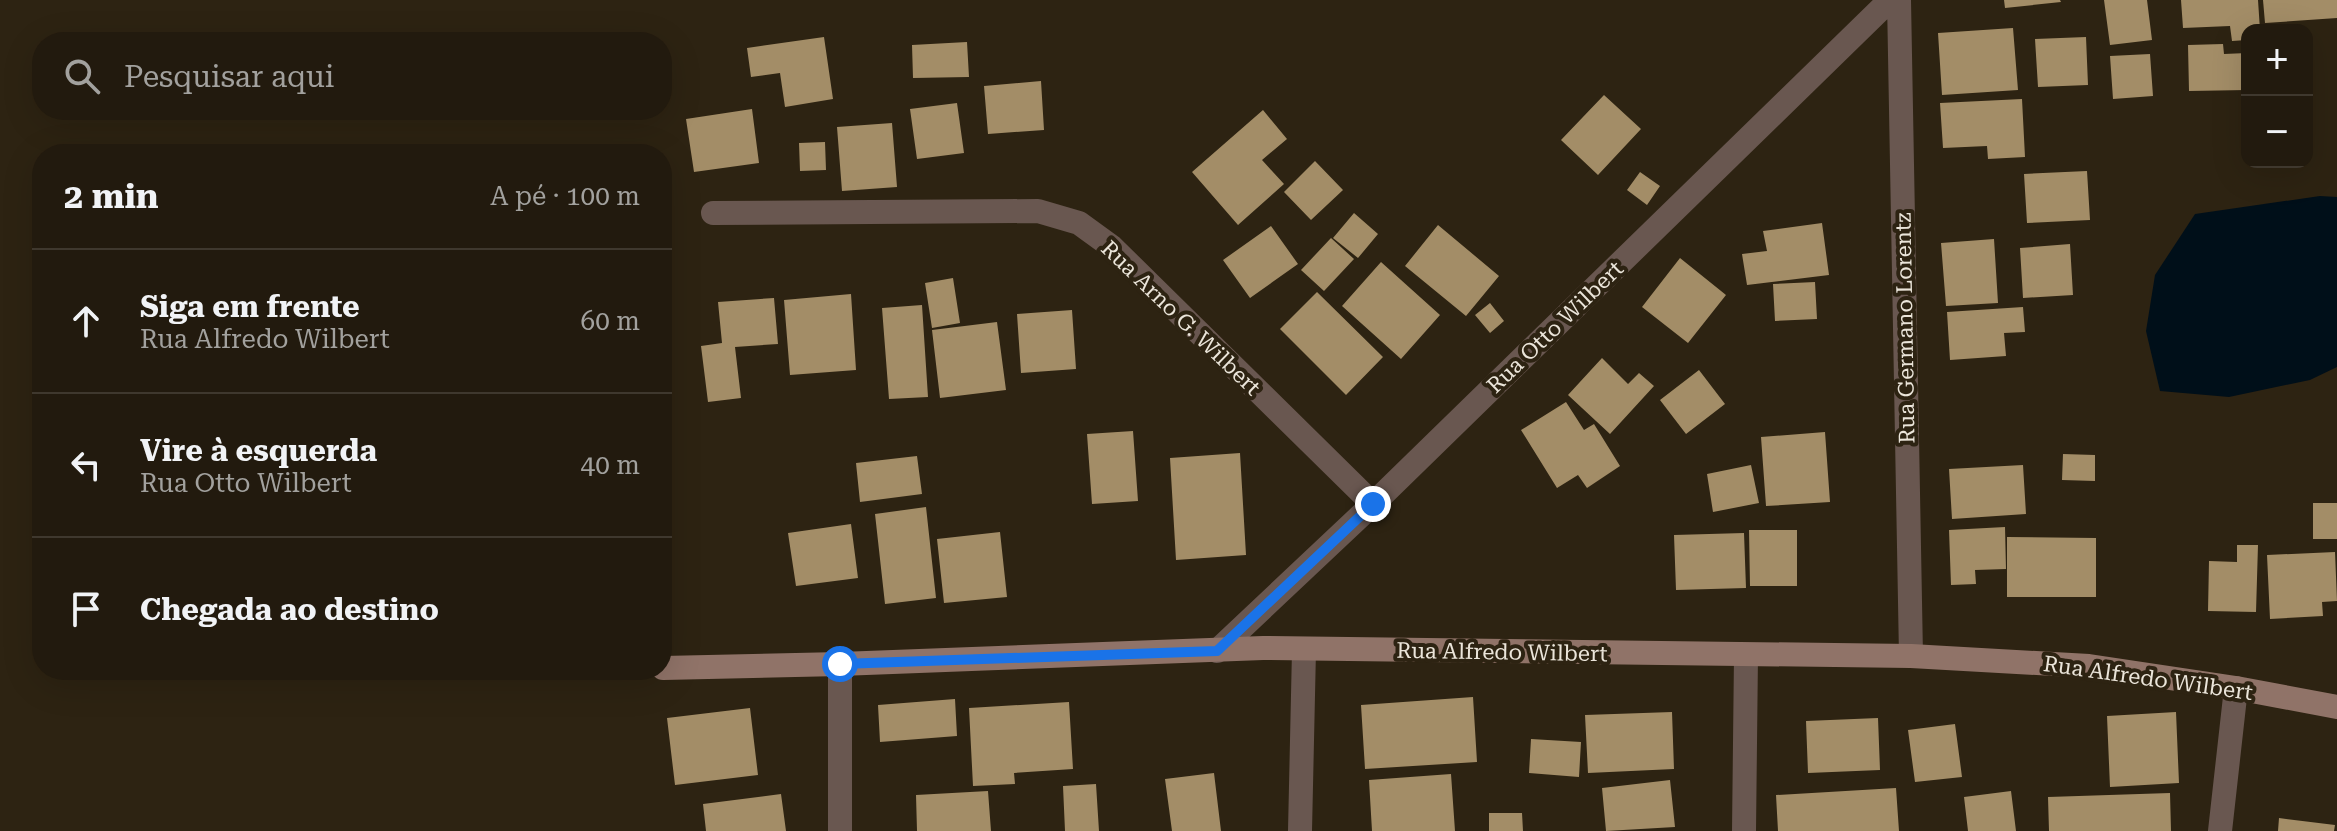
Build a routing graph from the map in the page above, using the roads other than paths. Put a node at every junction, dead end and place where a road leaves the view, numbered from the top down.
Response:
1 (1890, 0) edge
2 (1899, 0) edge
3 (713, 213) dead end
4 (1373, 504) junction
5 (1304, 650) junction
6 (1217, 651) junction
7 (1746, 655) junction
8 (1911, 656) junction
9 (840, 664) junction
10 (672, 668) edge
11 (2236, 688) junction
12 (2337, 707) edge
13 (840, 831) edge
14 (1300, 831) edge
15 (1744, 831) edge
16 (2220, 831) edge

1 - 4 street, Rua Otto Wilbert
2 - 8 street, Rua Germano Lorentz
3 - 4 street, Rua Arno G. Wilbert
4 - 6 street, Rua Otto Wilbert
5 - 6 street, Rua Alfredo Wilbert
5 - 7 street, Rua Alfredo Wilbert
5 - 14 street
6 - 9 street, Rua Alfredo Wilbert
7 - 8 street, Rua Alfredo Wilbert
7 - 15 street
8 - 11 street, Rua Alfredo Wilbert
9 - 10 street, Rua Alfredo Wilbert
9 - 13 street
11 - 12 street, Rua Alfredo Wilbert
11 - 16 street

